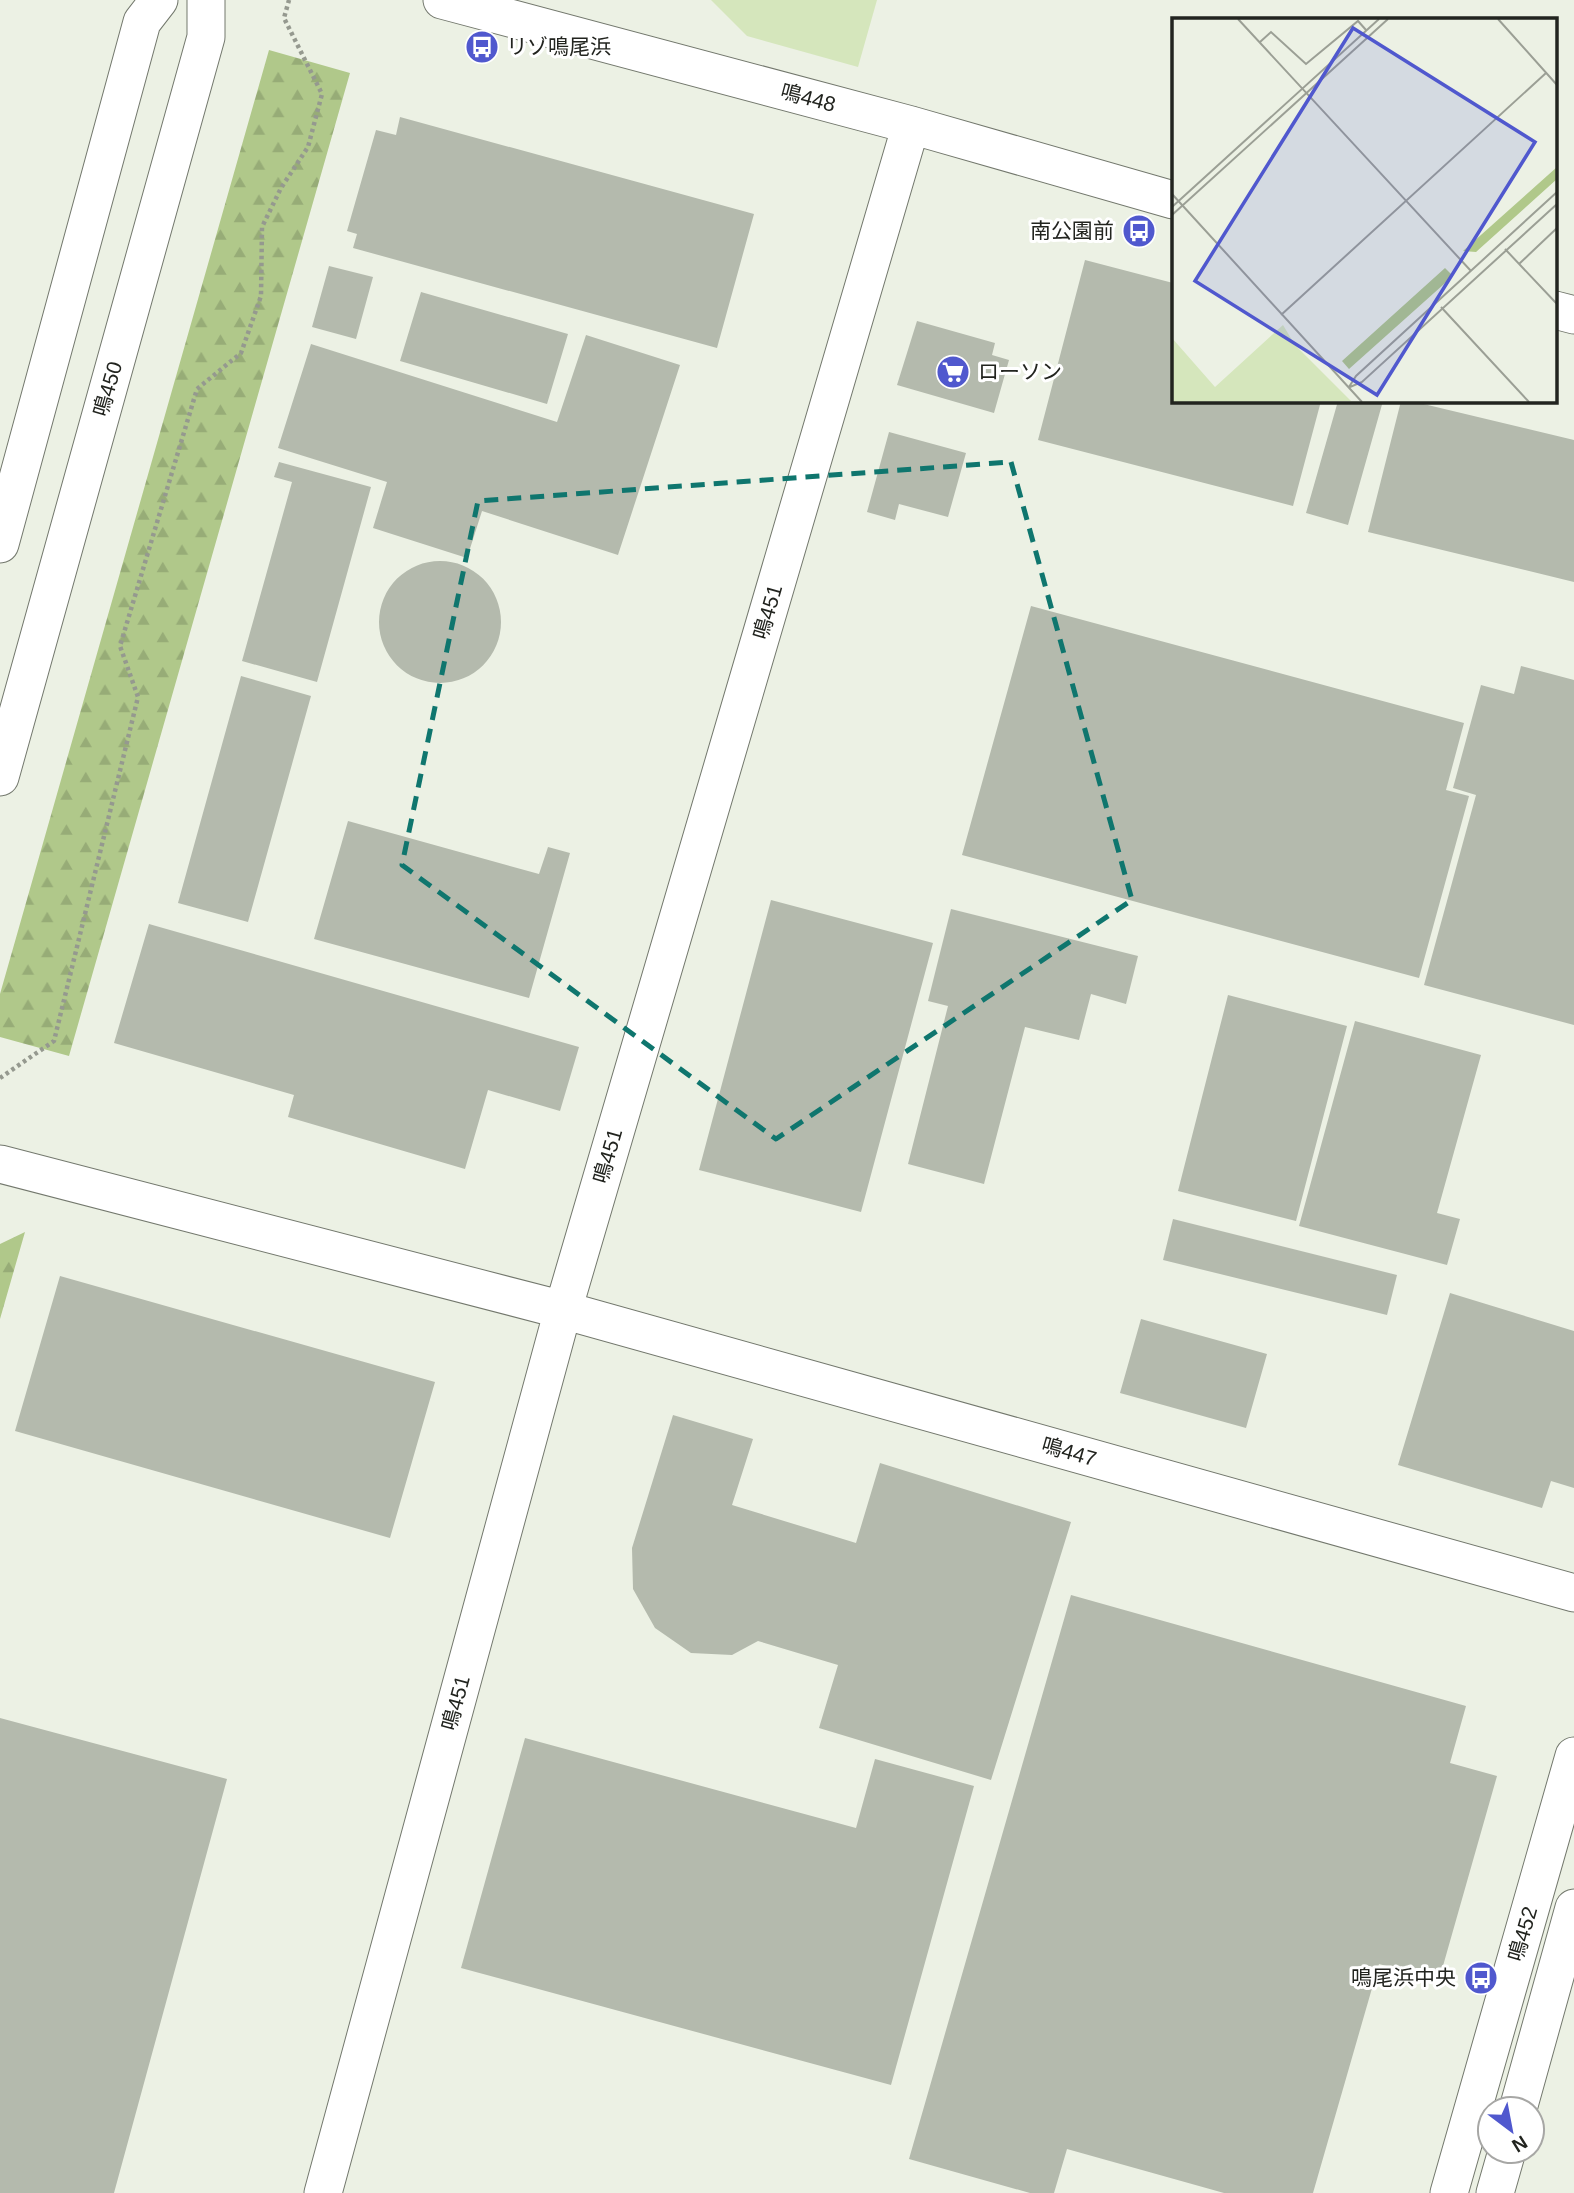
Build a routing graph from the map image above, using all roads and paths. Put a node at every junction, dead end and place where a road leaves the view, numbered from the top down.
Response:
1 (159, 0) edge
2 (206, 0) edge
3 (289, 0) edge
4 (442, 0) edge
5 (912, 125) junction
6 (1172, 200) edge
7 (1556, 310) edge
8 (1574, 315) edge
9 (0, 544) edge
10 (0, 778) edge
11 (0, 1078) edge
12 (0, 1164) edge
13 (563, 1310) junction
14 (1574, 1593) edge
15 (1574, 1756) edge
16 (1574, 1908) edge
17 (1522, 2095) edge
18 (1503, 2165) edge
19 (323, 2193) edge
20 (1449, 2193) edge
21 (1495, 2193) edge

1 - 9 street
2 - 10 street, 鳴450
3 - 11 path
4 - 5 street, 鳴448
5 - 6 street, 鳴448
5 - 13 street, 鳴451
7 - 8 street
12 - 13 street, 鳴447
13 - 14 street, 鳴447
13 - 19 street, 鳴451
15 - 20 street, 鳴452
16 - 17 street, 鳴452
18 - 21 street

